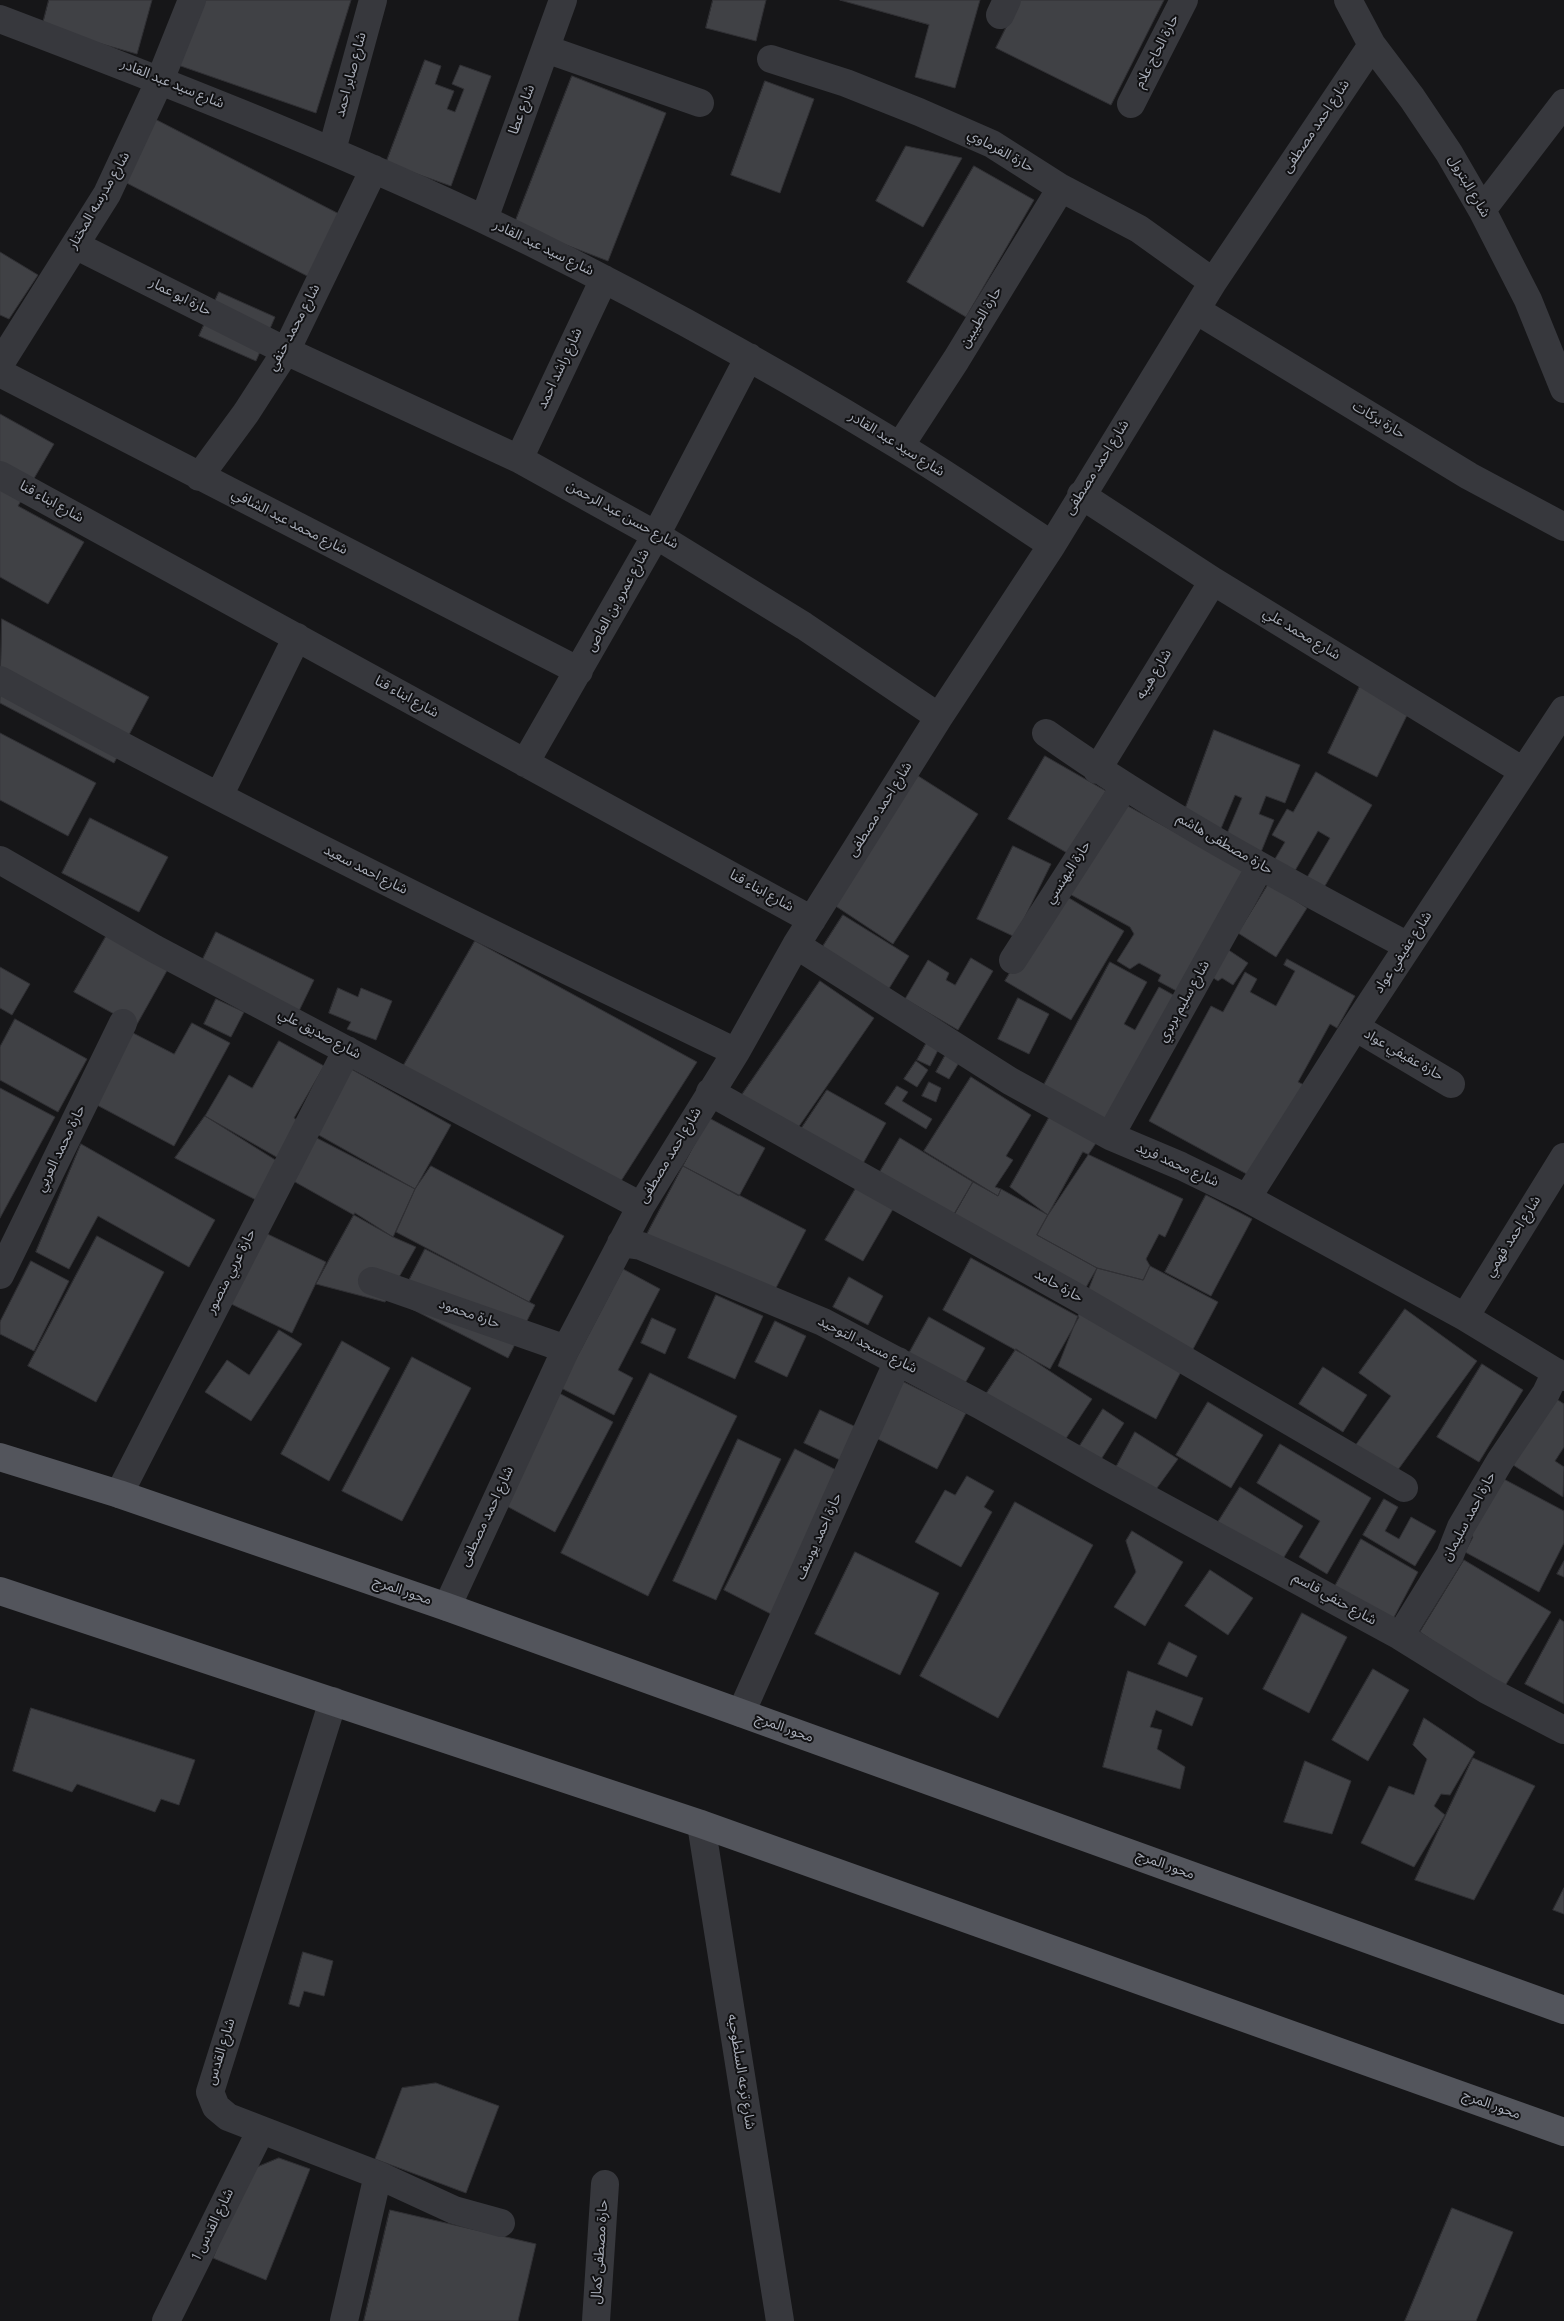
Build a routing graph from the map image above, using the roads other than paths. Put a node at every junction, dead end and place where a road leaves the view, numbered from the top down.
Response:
1 (192, 0) edge
2 (373, 0) edge
3 (563, 0) edge
4 (1184, 0) edge
5 (1348, 0) edge
6 (0, 19) edge
7 (1372, 45) junction
8 (546, 49) junction
9 (770, 59) dead end
10 (160, 80) junction
11 (700, 103) dead end
12 (1564, 103) edge
13 (1131, 104) dead end
14 (332, 150) junction
15 (374, 169) junction
16 (1061, 188) junction
17 (1482, 210) junction
18 (484, 219) junction
19 (75, 245) junction
20 (604, 279) junction
21 (1212, 282) junction
22 (1196, 310) junction
23 (9, 331) edge
24 (286, 351) junction
25 (749, 357) junction
26 (0, 364) edge
27 (0, 373) edge
28 (1564, 389) edge
29 (900, 446) junction
30 (519, 459) junction
31 (0, 476) edge
32 (199, 477) junction
33 (1081, 495) junction
34 (1564, 527) edge
35 (656, 535) junction
36 (1052, 545) junction
37 (1213, 581) junction
38 (297, 638) junction
39 (580, 671) junction
40 (0, 680) edge
41 (1564, 710) edge
42 (939, 716) junction
43 (1046, 733) dead end
44 (525, 763) junction
45 (1097, 770) junction
46 (1523, 771) junction
47 (1125, 786) junction
48 (219, 796) junction
49 (0, 860) edge
50 (1260, 867) junction
51 (812, 920) junction
52 (796, 945) junction
53 (1408, 946) junction
54 (1013, 960) dead end
55 (123, 1024) dead end
56 (1355, 1028) junction
57 (347, 1050) junction
58 (736, 1052) junction
59 (1451, 1084) dead end
60 (710, 1092) junction
61 (1110, 1136) junction
62 (1564, 1158) edge
63 (1247, 1198) junction
64 (642, 1206) junction
65 (621, 1243) junction
66 (0, 1275) edge
67 (372, 1282) dead end
68 (1465, 1316) junction
69 (566, 1349) junction
70 (898, 1362) junction
71 (1560, 1374) edge
72 (0, 1457) edge
73 (1102, 1474) joint
74 (1404, 1488) dead end
75 (119, 1494) junction
76 (0, 1591) edge
77 (447, 1608) junction
78 (1400, 1636) junction
79 (333, 1701) junction
80 (741, 1713) junction
81 (1564, 1730) edge
82 (701, 1824) junction
83 (1564, 2010) edge
84 (261, 2130) junction
85 (1564, 2132) edge
86 (378, 2175) junction
87 (605, 2184) dead end
88 (501, 2223) dead end
89 (166, 2321) edge
90 (344, 2321) edge
91 (596, 2321) edge
92 (780, 2321) edge

1 - 10 street, شارع مدرسه المختار
2 - 14 street, شارع صابر احمد
3 - 8 street, شارع عطا
4 - 13 street, حارة الحاج علام
5 - 7 street, شارع البترول
6 - 10 street, شارع سيد عبد القادر
7 - 17 street, شارع البترول
7 - 21 street, شارع احمد مصطفى
8 - 11 street
8 - 18 street, شارع عطا
9 - 16 street, حارة الفرماوي
10 - 14 street, شارع سيد عبد القادر
10 - 19 street, شارع مدرسه المختار
12 - 17 street
14 - 15 street, شارع سيد عبد القادر
15 - 18 street, شارع سيد عبد القادر
15 - 24 street, شارع محمد حنفي
16 - 21 street, حارة الفرماوي
16 - 29 street, حارة الطيبين
17 - 28 street, شارع البترول
18 - 20 street, شارع سيد عبد القادر
19 - 23 street, شارع مدرسه المختار
19 - 24 street, حارة ابو عمار
20 - 25 street, شارع سيد عبد القادر
20 - 30 street, شارع راشد احمد
21 - 22 street, شارع احمد مصطفى
22 - 33 street, شارع احمد مصطفى
22 - 34 street, حارة بركات
23 - 26 street, شارع مدرسه المختار
24 - 30 street, شارع حسن عبد الرحمن
24 - 32 street, شارع محمد حنفي
25 - 29 street, شارع سيد عبد القادر
25 - 35 street, شارع عمرو بن العاص
27 - 32 street, شارع محمد عبد الشافي
29 - 36 street, شارع سيد عبد القادر
30 - 35 street, شارع حسن عبد الرحمن
31 - 38 street, شارع ابناء قنا
32 - 39 street, شارع محمد عبد الشافي
33 - 36 street, شارع احمد مصطفى
33 - 37 street, شارع محمد علي
35 - 39 street, شارع عمرو بن العاص
35 - 42 street, شارع حسن عبد الرحمن
36 - 42 street, شارع احمد مصطفى
37 - 45 street, شارع هيبه
37 - 46 street, شارع محمد علي
38 - 44 street, شارع ابناء قنا
38 - 48 street
39 - 44 street, شارع عمرو بن العاص
40 - 48 street, شارع احمد سعيد
41 - 46 street, شارع عفيفي عواد
42 - 51 street, شارع احمد مصطفى
43 - 45 street, حارة مصطفى هاشم
44 - 51 street, شارع ابناء قنا
45 - 47 street, حارة مصطفى هاشم
46 - 53 street, شارع عفيفي عواد
47 - 50 street, حارة مصطفى هاشم
47 - 54 street, حارة البهنسي
48 - 58 street, شارع احمد سعيد
49 - 57 street, شارع صديق علي
50 - 53 street, حارة مصطفى هاشم
50 - 61 street, شارع سليم بربري
51 - 52 street, شارع احمد مصطفى
52 - 58 street, شارع احمد مصطفى
52 - 61 street, شارع محمد فريد
53 - 56 street, شارع عفيفي عواد
55 - 66 street, حارة محمد العربي
56 - 59 street, حارة عفيفي عواد
56 - 63 street, شارع عفيفي عواد
57 - 64 street, شارع صديق علي
57 - 75 street, حارة عربي منصور
58 - 60 street, شارع احمد مصطفى
60 - 64 street, شارع احمد مصطفى
60 - 74 street, حارة حامد
61 - 63 street, شارع محمد فريد
62 - 68 street, شارع احمد فهمي
63 - 68 street, شارع محمد فريد
64 - 65 street, شارع احمد مصطفى
65 - 69 street, شارع احمد مصطفى
65 - 70 street, شارع مسجد التوحيد
67 - 69 street, حارة محمود
68 - 71 street, شارع محمد فريد
69 - 77 street, شارع احمد مصطفى
70 - 73 street, شارع مسجد التوحيد
70 - 80 street, حارة احمد يوسف
71 - 78 street, حارة احمد سليمان
72 - 75 main road, محور المرج
73 - 78 street, شارع حنفي قاسم
75 - 77 main road, محور المرج
76 - 79 main road, محور المرج
77 - 80 main road, محور المرج
78 - 81 street, شارع حنفي قاسم
79 - 82 main road, محور المرج
79 - 84 street, شارع القدس
80 - 83 main road, محور المرج
82 - 85 main road, محور المرج
82 - 92 street, شارع ترعه السلطوحيه
84 - 86 street, شارع القدس
84 - 89 street, شارع القدس 1
86 - 88 street, شارع القدس
86 - 90 street
87 - 91 street, حارة مصطفى كمال

